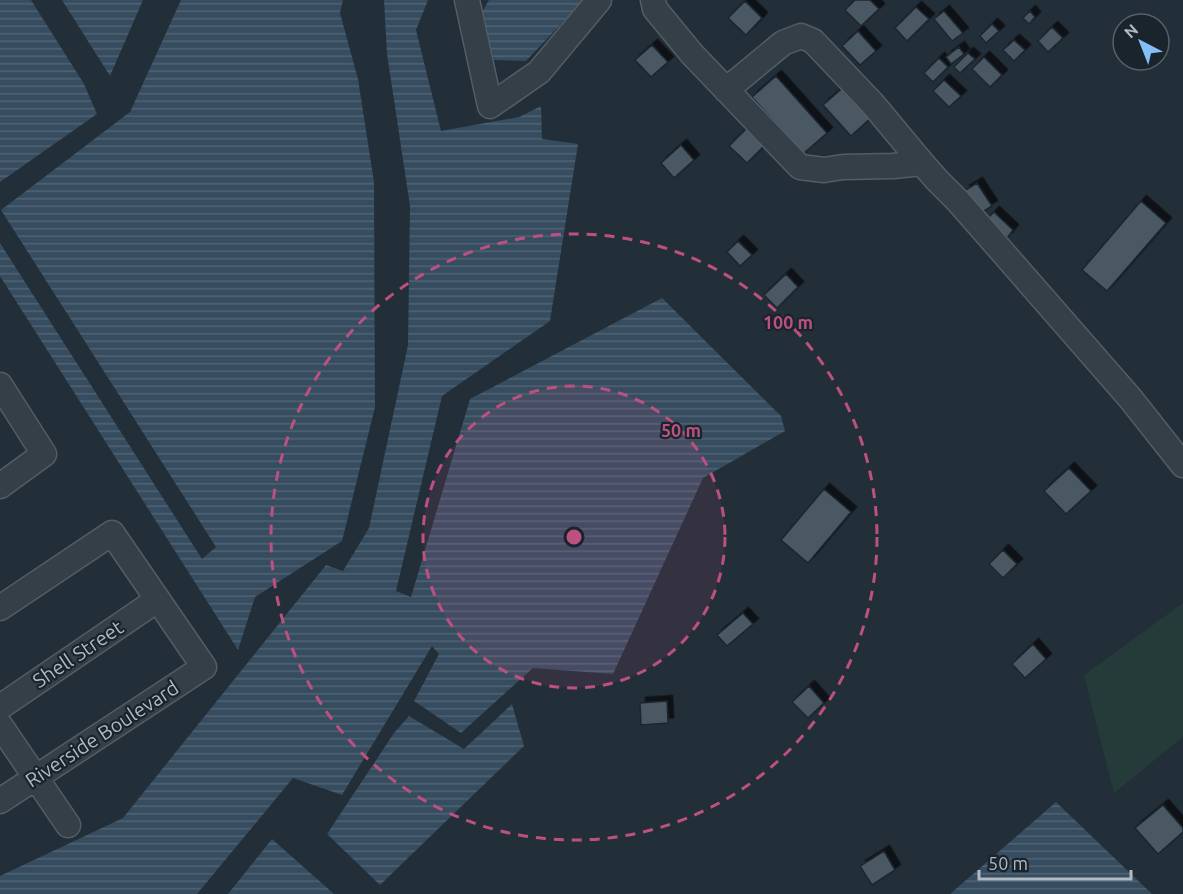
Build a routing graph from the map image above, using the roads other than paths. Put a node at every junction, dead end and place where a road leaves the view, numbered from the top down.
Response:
1 (467, 0) edge
2 (599, 0) edge
3 (653, 0) edge
4 (726, 90) junction
5 (922, 163) junction
6 (0, 385) edge
7 (1183, 465) edge
8 (0, 486) edge
9 (157, 600) junction
10 (0, 608) edge
11 (0, 707) edge
12 (0, 725) edge
13 (35, 777) junction
14 (0, 801) edge
15 (68, 825) dead end

1 - 2 street
3 - 4 street
4 - 5 street
4 - 5 street
5 - 7 street
6 - 8 street
9 - 10 street
9 - 11 street, Shell Street
9 - 13 street, Riverside Boulevard
12 - 13 street
13 - 14 street, Riverside Boulevard
13 - 15 street

